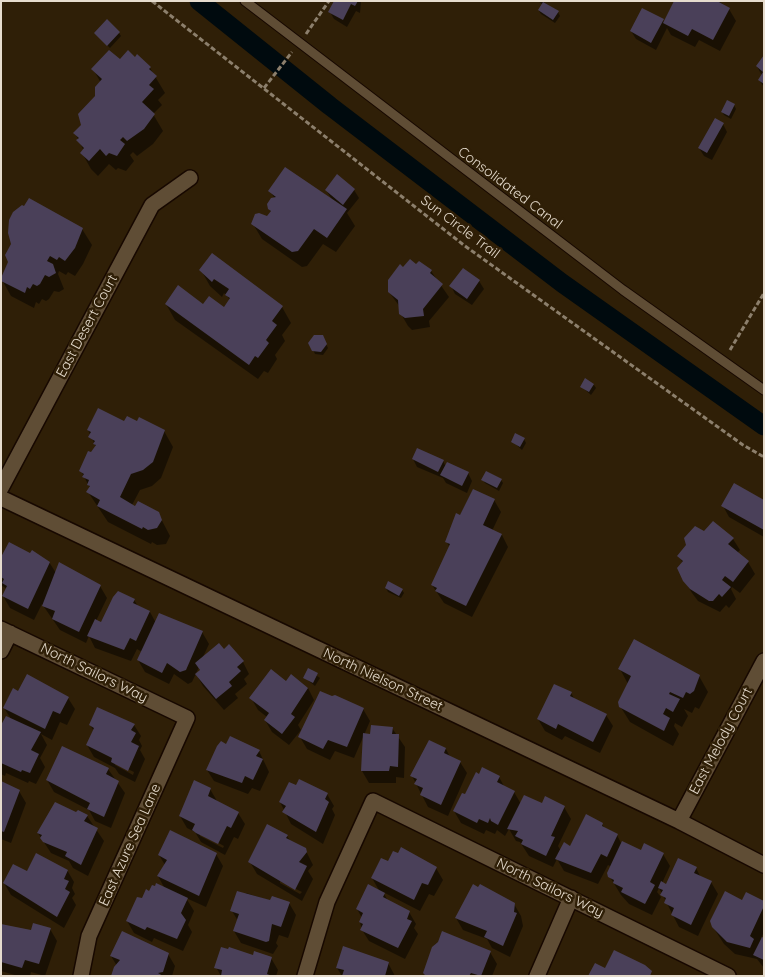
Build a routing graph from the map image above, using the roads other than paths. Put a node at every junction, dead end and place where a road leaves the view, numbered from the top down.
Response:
1 (245, 1) edge
2 (190, 178) dead end
3 (764, 390) edge
4 (1, 488) edge
5 (1, 498) edge
6 (6, 631) edge
7 (1, 651) edge
8 (764, 661) edge
9 (187, 718) joint
10 (679, 821) junction
11 (764, 865) edge
12 (571, 898) junction
13 (81, 976) edge
14 (305, 976) edge
15 (537, 976) edge
16 (728, 976) edge

1 - 3 lane, Consolidated Canal
2 - 4 street, East Desert Court
5 - 10 street, North Nielson Street
6 - 7 street
6 - 9 street, North Sailors Way
8 - 10 street, East Melody Court
9 - 13 street, East Azure Sea Lane
10 - 11 street, North Nielson Street
12 - 14 street, North Sailors Way
12 - 15 street
12 - 16 street, North Sailors Way

